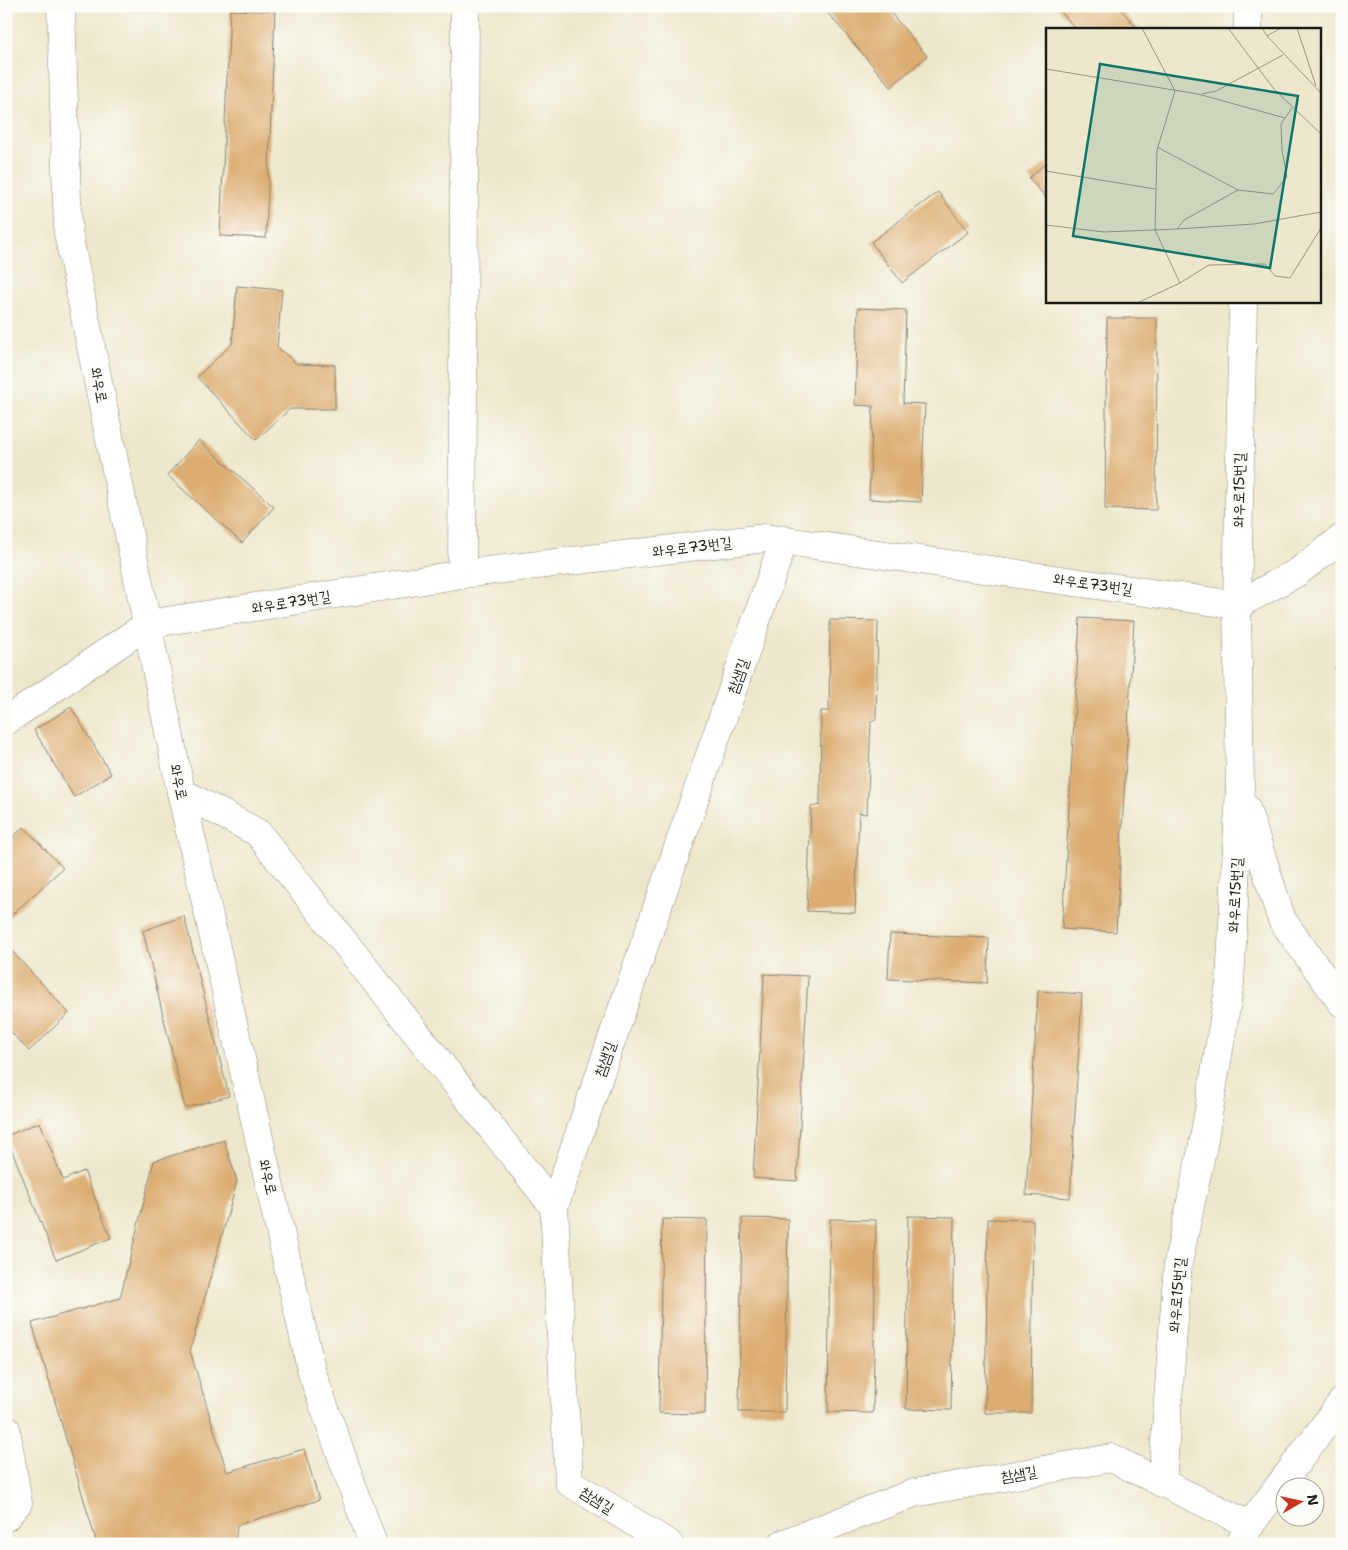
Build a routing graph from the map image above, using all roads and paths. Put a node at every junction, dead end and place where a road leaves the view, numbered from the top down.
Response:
1 (61, 6) edge
2 (465, 6) edge
3 (1248, 6) edge
4 (1248, 28) edge
5 (1243, 302) edge
6 (1342, 538) edge
7 (784, 540) junction
8 (462, 574) junction
9 (1237, 605) junction
10 (148, 624) junction
11 (6, 721) edge
12 (1240, 787) junction
13 (181, 792) junction
14 (1342, 1002) edge
15 (554, 1208) junction
16 (1342, 1402) edge
17 (6, 1429) edge
18 (1162, 1483) junction
19 (6, 1517) edge
20 (1245, 1534) edge
21 (373, 1544) edge
22 (668, 1544) edge
23 (782, 1544) edge

1 - 10 street, 와우로
2 - 8 street
3 - 4 street
5 - 9 street, 와우로15번길
6 - 9 street
7 - 8 street, 와우로73번길
7 - 9 street, 와우로73번길
7 - 15 street, 참샘길
8 - 10 street, 와우로73번길
9 - 12 street, 와우로15번길
10 - 11 street
10 - 13 street, 와우로
12 - 14 street
12 - 18 street, 와우로15번길
13 - 15 street
13 - 21 street, 와우로
15 - 22 street, 참샘길
16 - 20 street
17 - 19 street
18 - 20 street, 참샘길
18 - 23 street, 참샘길

